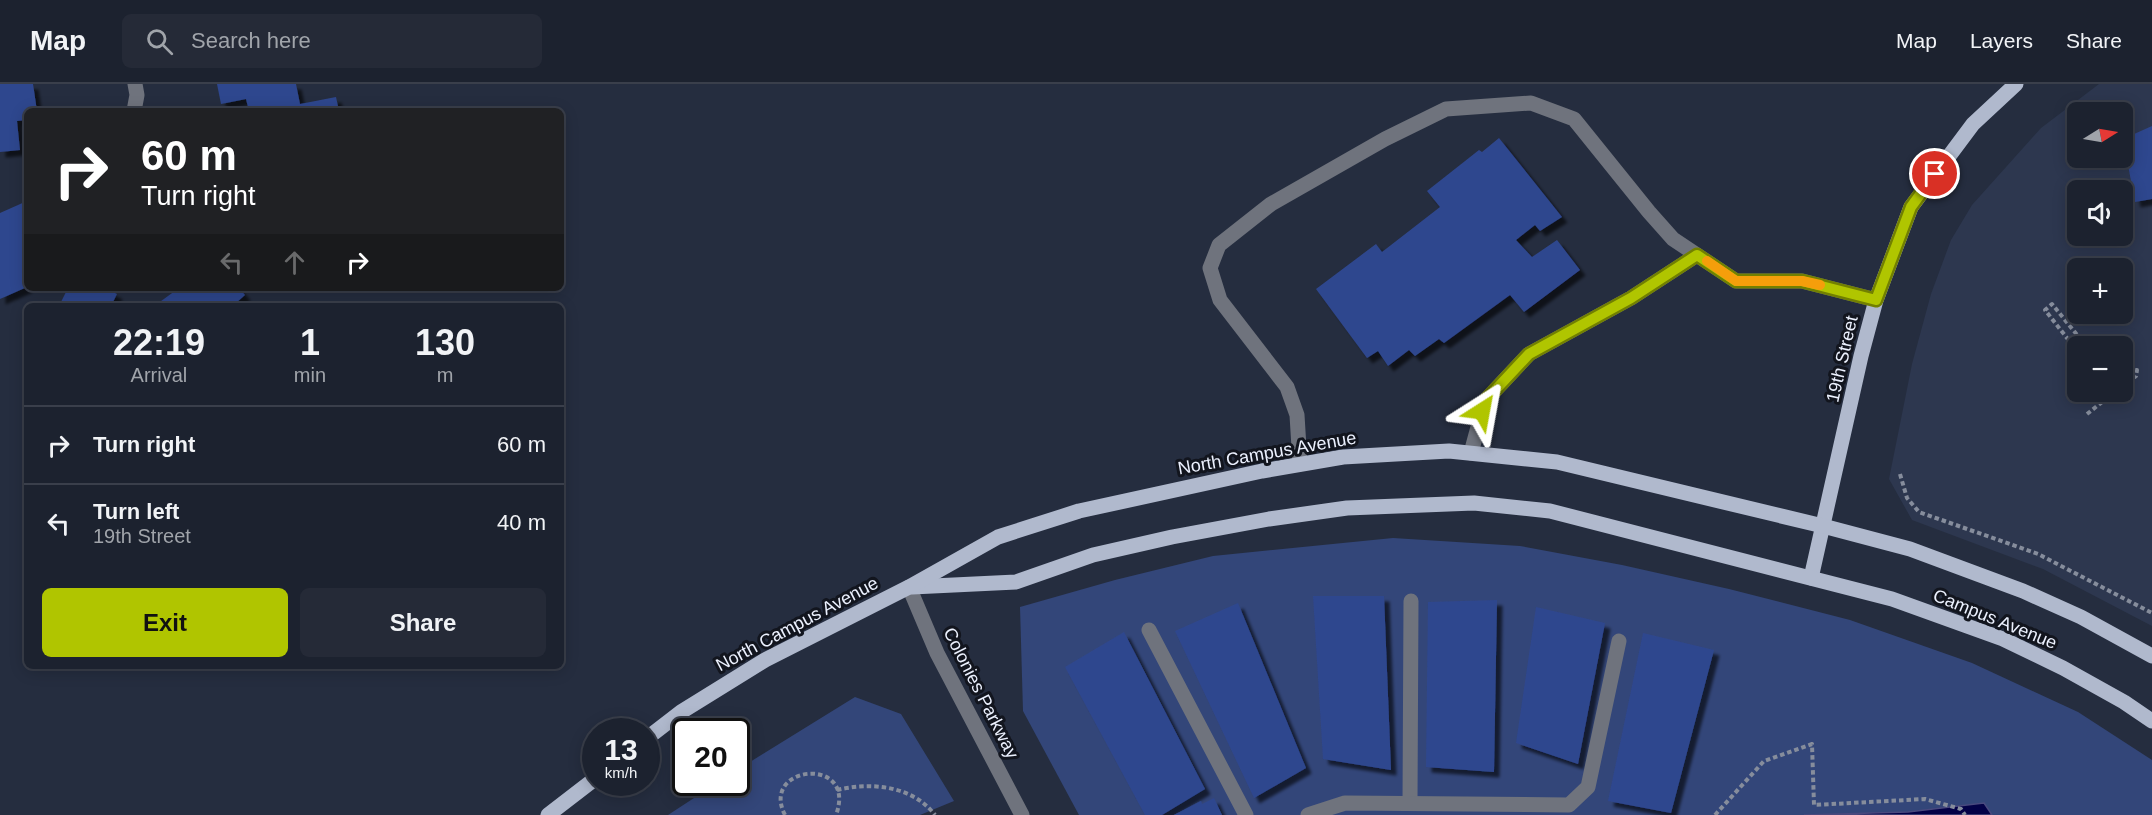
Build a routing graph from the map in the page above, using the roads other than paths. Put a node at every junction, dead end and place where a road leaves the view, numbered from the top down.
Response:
1 (135, 84) edge
2 (2016, 84) edge
3 (135, 108) edge
4 (1697, 255) junction
5 (1876, 300) junction
6 (1472, 453) junction
7 (1300, 464) junction
8 (1823, 525) junction
9 (1811, 578) junction
10 (909, 587) junction
11 (1411, 601) dead end
12 (1149, 630) dead end
13 (1619, 641) dead end
14 (2152, 656) edge
15 (2152, 721) edge
16 (660, 728) edge
17 (582, 789) edge
18 (1410, 803) junction
19 (548, 815) edge
20 (1022, 815) edge
21 (1246, 815) edge
22 (1308, 815) edge

1 - 3 street
2 - 5 main road, 19th Street
4 - 5 street
4 - 6 street
4 - 7 street
5 - 8 main road, 19th Street
6 - 7 main road, North Campus Avenue
6 - 8 main road, North Campus Avenue
7 - 10 main road, North Campus Avenue
8 - 9 main road, 19th Street
8 - 14 main road, Campus Avenue
9 - 10 main road, North Campus Avenue
9 - 15 main road, Campus Avenue
10 - 16 main road, North Campus Avenue
10 - 20 street, Colonies Parkway
11 - 18 street
12 - 21 street
13 - 18 street
17 - 19 main road
18 - 22 street

